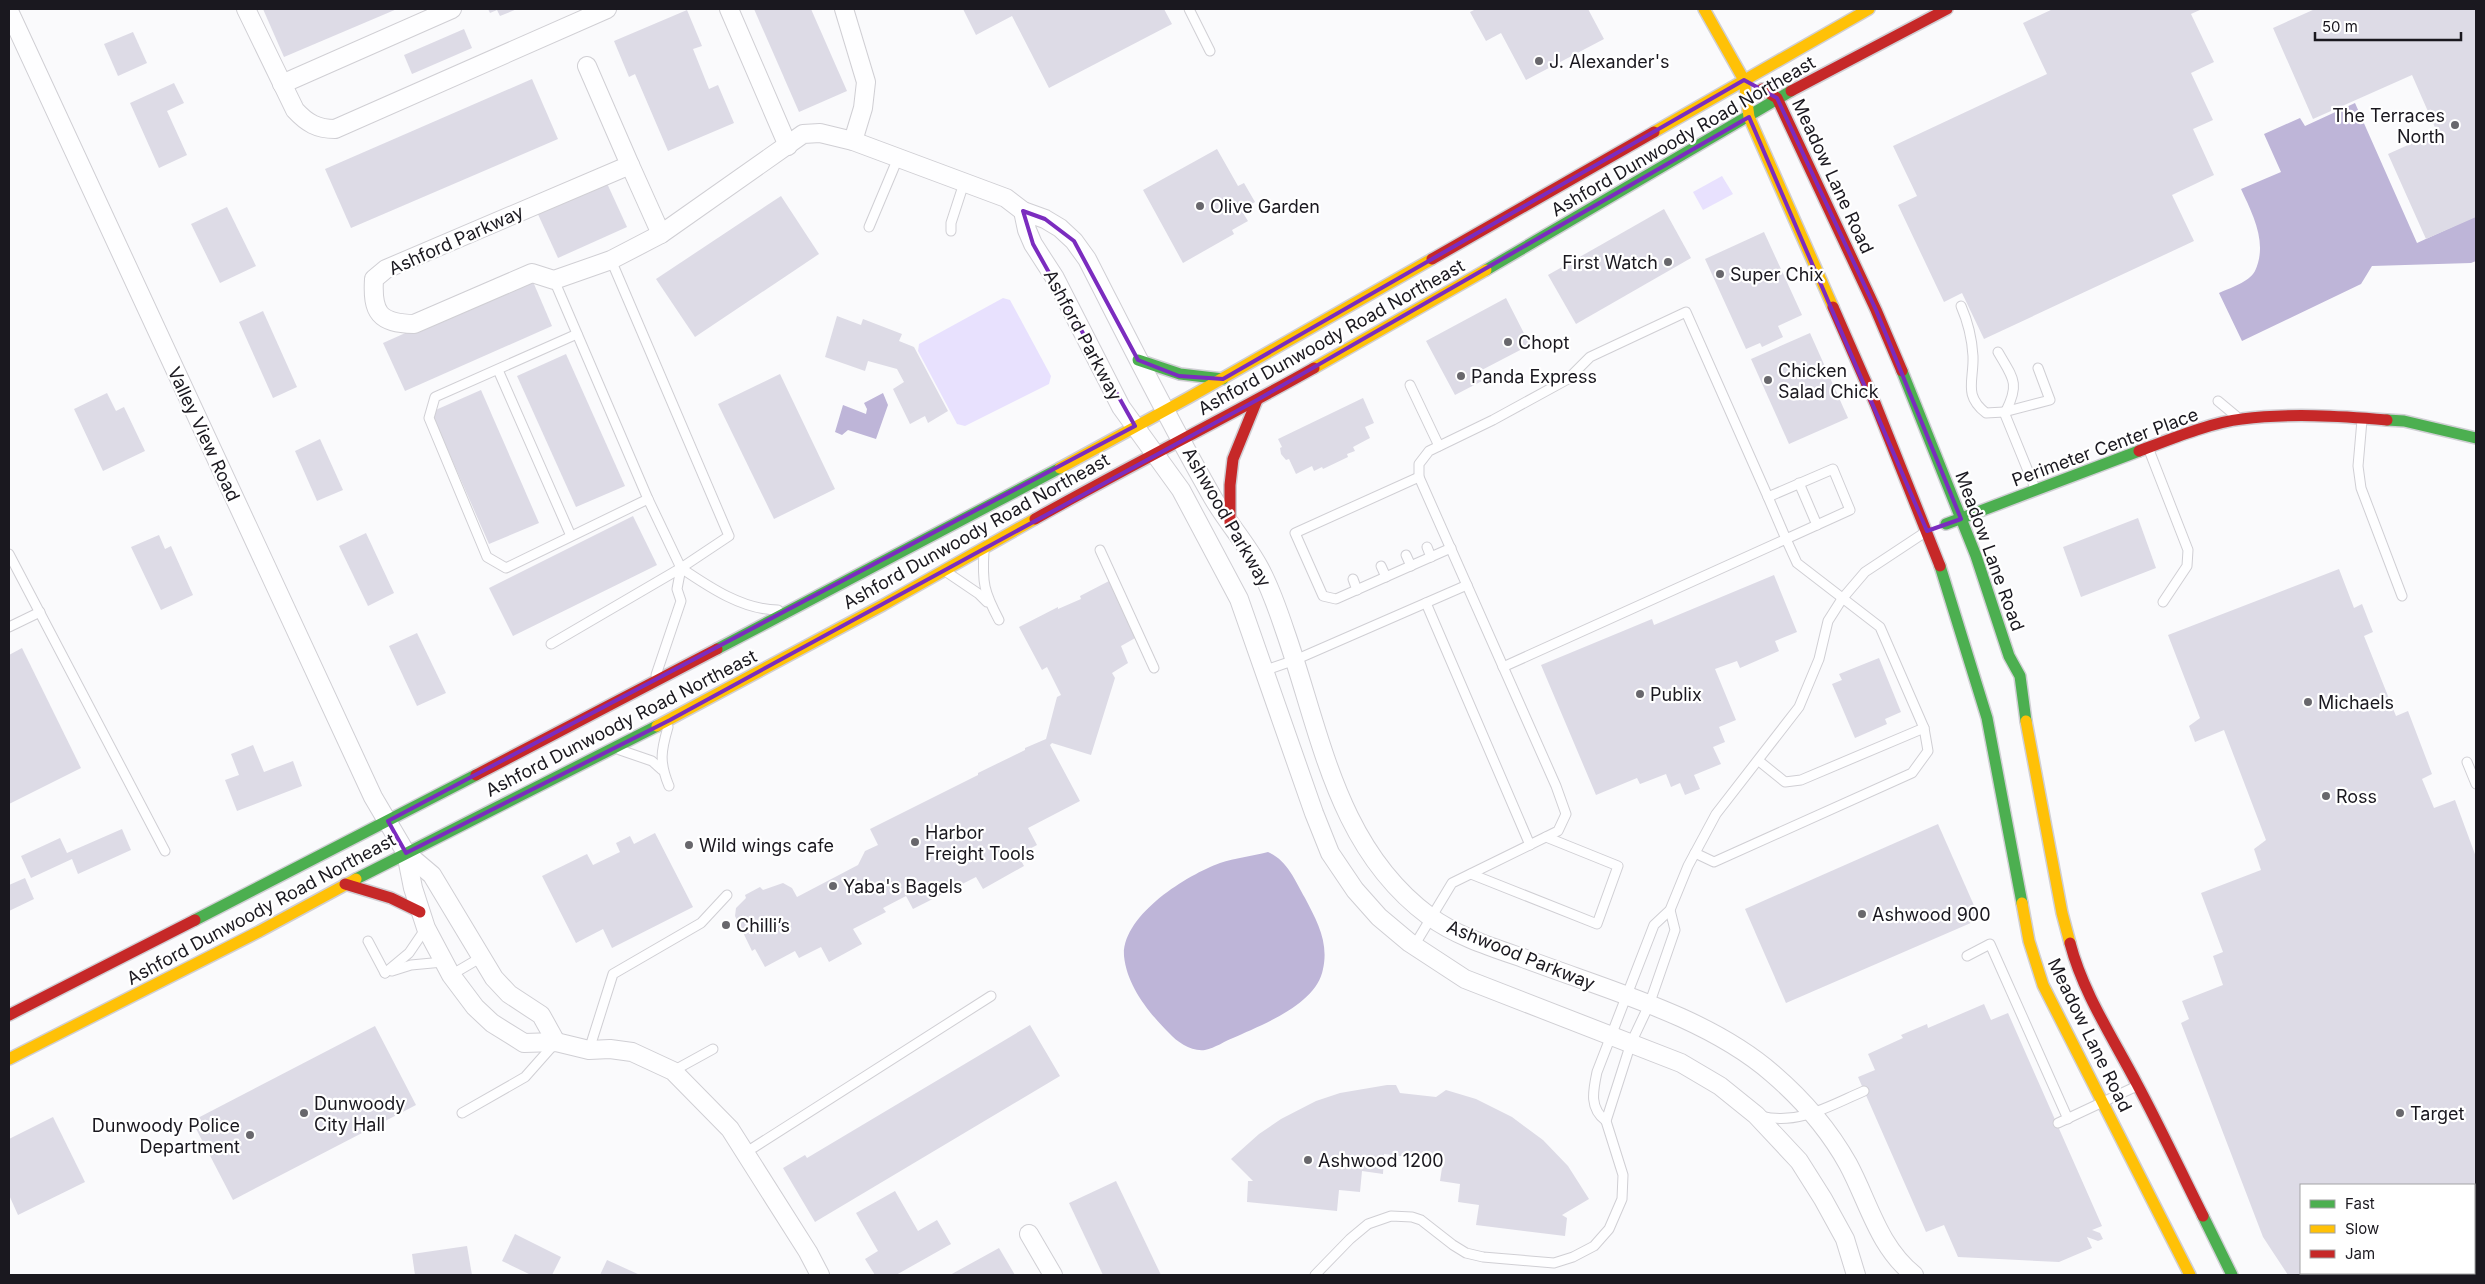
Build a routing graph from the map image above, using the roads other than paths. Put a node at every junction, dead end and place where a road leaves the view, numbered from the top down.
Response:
1 (246, 9) edge
2 (452, 9) edge
3 (607, 9) edge
4 (729, 9) edge
5 (844, 9) edge
6 (1188, 9) edge
7 (1704, 9) edge
8 (1869, 9) edge
9 (1947, 9) edge
10 (9, 11) edge
11 (1210, 51) dead end
12 (587, 66) dead end
13 (1744, 80) junction
14 (282, 84) junction
15 (1777, 98) junction
16 (1749, 117) junction
17 (853, 142) junction
18 (788, 146) junction
19 (898, 158) junction
20 (630, 165) junction
21 (964, 183) junction
22 (1023, 211) junction
23 (870, 227) dead end
24 (951, 231) dead end
25 (661, 234) junction
26 (611, 260) junction
27 (554, 280) junction
28 (1961, 306) dead end
29 (577, 334) junction
30 (1998, 352) dead end
31 (1138, 360) junction
32 (2038, 368) dead end
33 (498, 370) junction
34 (1223, 379) junction
35 (1410, 385) dead end
36 (1256, 400) junction
37 (2218, 401) dead end
38 (1165, 410) junction
39 (2005, 411) junction
40 (2363, 418) junction
41 (2240, 419) junction
42 (1135, 426) junction
43 (2476, 427) edge
44 (2458, 432) junction
45 (2476, 438) edge
46 (1181, 439) junction
47 (1439, 446) junction
48 (2148, 448) junction
49 (1155, 453) junction
50 (1419, 477) junction
51 (1799, 484) junction
52 (2036, 491) junction
53 (1768, 497) junction
54 (648, 499) junction
55 (1961, 519) junction
56 (1230, 523) junction
57 (1817, 525) junction
58 (1927, 531) junction
59 (571, 536) junction
60 (1786, 539) junction
61 (1427, 547) dead end
62 (1451, 548) junction
63 (984, 549) junction
64 (1100, 550) dead end
65 (9, 554) edge
66 (1406, 555) dead end
67 (1431, 557) junction
68 (1381, 566) dead end
69 (1411, 566) junction
70 (681, 568) junction
71 (943, 571) junction
72 (1386, 577) junction
73 (1353, 579) dead end
74 (1467, 585) junction
75 (1357, 590) junction
76 (2402, 596) dead end
77 (1842, 599) junction
78 (2162, 602) dead end
79 (1426, 603) junction
80 (992, 608) junction
81 (792, 609) junction
82 (40, 612) junction
83 (999, 620) dead end
84 (9, 627) edge
85 (551, 644) dead end
86 (1296, 660) junction
87 (1503, 667) junction
88 (1154, 668) dead end
89 (1266, 670) junction
90 (653, 682) junction
91 (670, 720) junction
92 (1924, 728) junction
93 (614, 748) junction
94 (1759, 761) junction
95 (2467, 762) dead end
96 (662, 770) junction
97 (2476, 784) edge
98 (669, 786) dead end
99 (388, 821) junction
100 (1546, 837) junction
101 (1530, 844) junction
102 (165, 851) dead end
103 (406, 853) junction
104 (1695, 853) junction
105 (1471, 874) junction
106 (345, 884) junction
107 (727, 895) dead end
108 (1670, 910) junction
109 (1431, 918) junction
110 (423, 920) junction
111 (368, 942) dead end
112 (1414, 946) junction
113 (1967, 956) dead end
114 (480, 958) junction
115 (447, 969) junction
116 (385, 974) junction
117 (991, 996) dead end
118 (1625, 997) junction
119 (1649, 1005) junction
120 (9, 1015) edge
121 (1610, 1034) junction
122 (556, 1042) junction
123 (1630, 1043) junction
124 (713, 1049) dead end
125 (589, 1050) junction
126 (10, 1062) edge
127 (673, 1071) junction
128 (2138, 1085) junction
129 (1864, 1091) dead end
130 (2104, 1103) junction
131 (462, 1113) dead end
132 (1811, 1113) junction
133 (1756, 1115) junction
134 (2068, 1119) junction
135 (1606, 1121) junction
136 (2058, 1124) dead end
137 (745, 1153) junction
138 (1029, 1234) dead end
139 (820, 1275) edge
140 (1053, 1275) edge
141 (1315, 1275) edge
142 (1856, 1275) edge
143 (1914, 1275) edge
144 (2190, 1275) edge
145 (2232, 1275) edge

1 - 14 street
2 - 14 street
3 - 14 street
4 - 18 street
5 - 17 street
6 - 11 lane
7 - 13 main road
8 - 13 main road, Ashford Dunwoody Road Northeast
9 - 15 main road, Ashford Dunwoody Road Northeast
10 - 99 street, Valley View Road
12 - 20 street
13 - 15 main road, Meadow Lane Road
13 - 16 main road, Meadow Lane Road
13 - 34 main road, Ashford Dunwoody Road Northeast
15 - 16 main road, Ashford Dunwoody Road Northeast
15 - 55 main road, Meadow Lane Road
16 - 36 main road, Ashford Dunwoody Road Northeast
16 - 58 main road, Meadow Lane Road
17 - 18 street, Ashford Parkway
17 - 19 street, Ashford Parkway
18 - 25 street, Ashford Parkway
19 - 21 street, Ashford Parkway
19 - 23 lane
20 - 25 street
20 - 27 street, Ashford Parkway
21 - 22 street, Ashford Parkway
21 - 24 lane
22 - 31 street, Ashford Parkway
22 - 42 street, Ashford Parkway
25 - 26 street, Ashford Parkway
26 - 27 street, Ashford Parkway
26 - 70 lane
27 - 29 lane
28 - 39 lane
29 - 33 lane
29 - 54 lane
30 - 39 lane
31 - 34 main road
31 - 38 street, Ashford Parkway
32 - 39 lane
33 - 59 lane
33 - 59 lane
34 - 38 main road, Ashford Dunwoody Road Northeast
35 - 47 lane
36 - 46 main road, Ashford Dunwoody Road Northeast
36 - 56 main road
37 - 41 lane
38 - 42 main road, Ashford Dunwoody Road Northeast
38 - 46 street, Ashwood Parkway
39 - 52 lane
40 - 41 main road, Perimeter Center Place
40 - 44 main road, Perimeter Center Place
40 - 76 lane
41 - 48 main road, Perimeter Center Place
42 - 49 street, Ashford Parkway
42 - 81 main road, Ashford Dunwoody Road Northeast
43 - 44 lane
44 - 45 main road, Perimeter Center Place
46 - 49 main road, Ashford Dunwoody Road Northeast
46 - 56 street, Ashwood Parkway
47 - 50 lane
47 - 53 lane
48 - 52 main road, Perimeter Center Place
48 - 78 lane
49 - 63 main road, Ashford Dunwoody Road Northeast
49 - 89 street, Ashwood Parkway
50 - 62 lane
50 - 75 lane
51 - 53 lane
51 - 57 lane
51 - 57 lane
52 - 55 main road, Perimeter Center Place
53 - 60 lane
54 - 59 lane
54 - 70 lane
55 - 58 main road, Perimeter Center Place
55 - 128 main road, Meadow Lane Road
56 - 86 street, Ashwood Parkway
57 - 60 lane
58 - 77 lane
58 - 130 main road, Meadow Lane Road
60 - 77 lane
60 - 87 lane
61 - 67 lane
62 - 67 lane
62 - 74 lane
63 - 71 main road, Ashford Dunwoody Road Northeast
63 - 80 lane
64 - 88 lane
65 - 82 lane
66 - 69 lane
67 - 69 lane
68 - 72 lane
69 - 72 lane
70 - 81 lane
70 - 85 lane
70 - 90 lane
71 - 80 lane
71 - 91 main road, Ashford Dunwoody Road Northeast
72 - 75 lane
73 - 75 lane
74 - 79 lane
74 - 87 lane
77 - 92 lane
77 - 94 lane
79 - 86 lane
79 - 101 lane
80 - 83 lane
81 - 90 main road, Ashford Dunwoody Road Northeast
82 - 84 lane
82 - 102 lane
86 - 89 lane
86 - 109 street, Ashwood Parkway
87 - 100 lane
89 - 112 street, Ashwood Parkway
90 - 99 main road, Ashford Dunwoody Road Northeast
91 - 93 main road, Ashford Dunwoody Road Northeast
91 - 96 lane
92 - 94 lane
92 - 104 lane
93 - 96 lane
93 - 103 main road, Ashford Dunwoody Road Northeast
94 - 104 lane
95 - 97 lane
96 - 98 lane
99 - 103 street, Valley View Road
99 - 120 main road, Ashford Dunwoody Road Northeast
100 - 101 lane
100 - 105 lane
101 - 105 lane
103 - 106 main road, Ashford Dunwoody Road Northeast
103 - 110 street
103 - 114 street
104 - 108 lane
105 - 109 lane
106 - 110 main road
106 - 126 main road, Ashford Dunwoody Road Northeast
107 - 125 lane
108 - 118 lane
108 - 119 lane
109 - 112 lane
109 - 118 street, Ashwood Parkway
110 - 115 street
110 - 116 lane
111 - 116 lane
112 - 121 street, Ashwood Parkway
113 - 134 lane
114 - 115 lane
114 - 122 street
115 - 116 lane
115 - 122 street
117 - 137 lane
118 - 119 street, Ashwood Parkway
118 - 121 lane
119 - 123 lane
119 - 132 street, Ashwood Parkway
121 - 123 street, Ashwood Parkway
121 - 135 lane
122 - 125 street
122 - 131 lane
123 - 133 street, Ashwood Parkway
123 - 135 lane
124 - 127 lane
125 - 127 street
127 - 137 street
128 - 130 lane
128 - 145 main road, Meadow Lane Road
129 - 132 lane
130 - 134 lane
130 - 144 main road, Meadow Lane Road
132 - 133 lane
132 - 143 street, Ashwood Parkway
133 - 142 street, Ashwood Parkway
134 - 136 lane
135 - 141 lane
137 - 139 street
138 - 140 street

